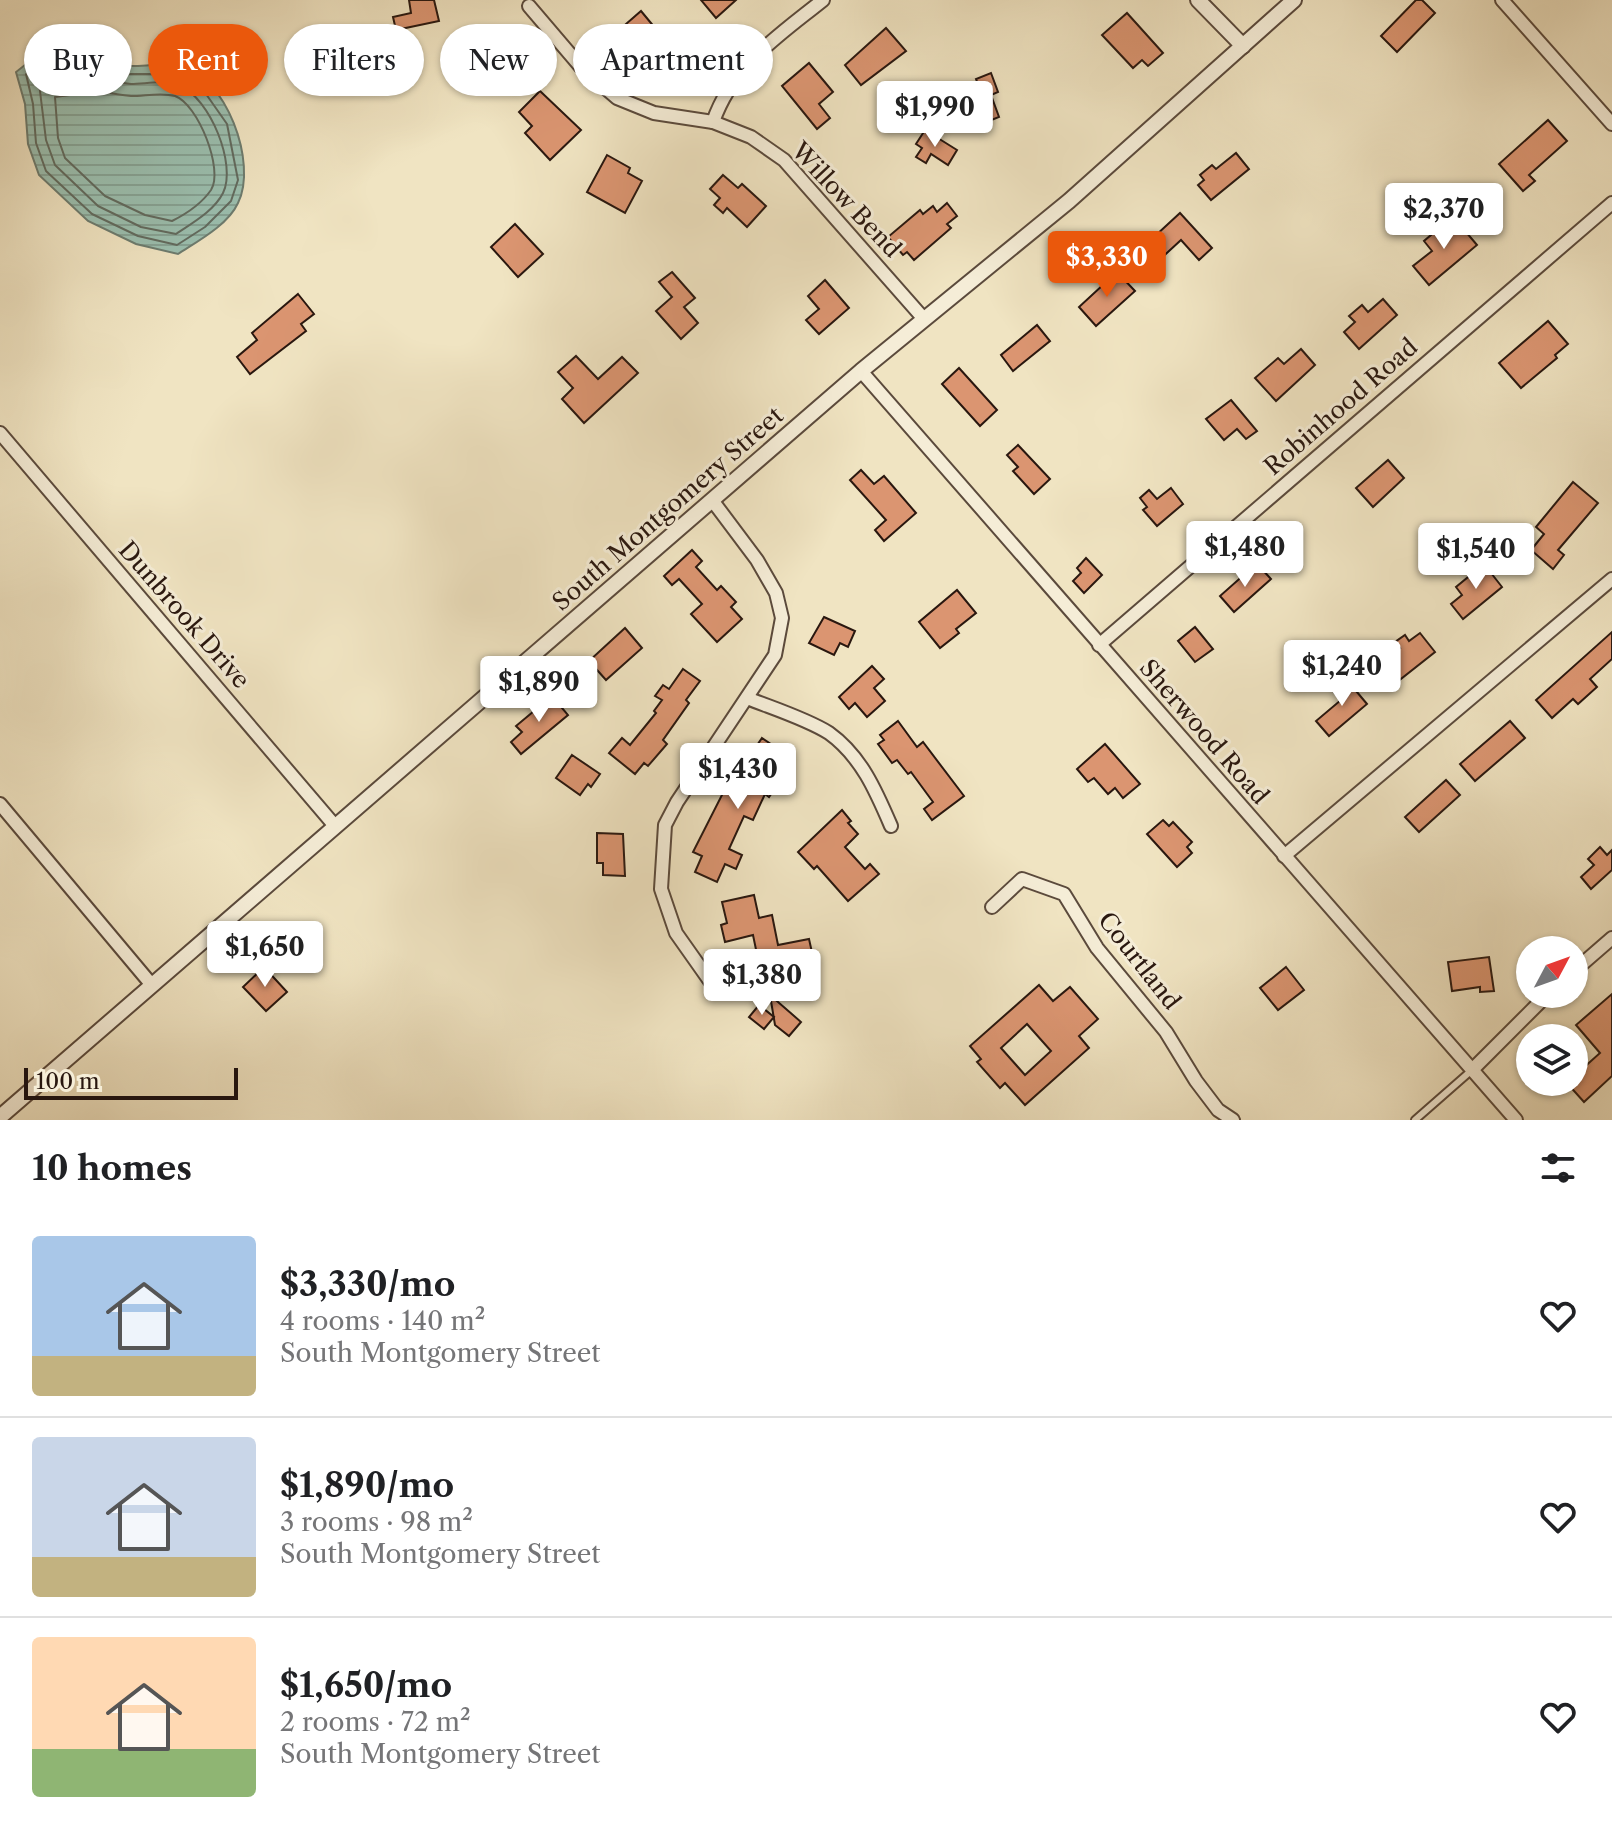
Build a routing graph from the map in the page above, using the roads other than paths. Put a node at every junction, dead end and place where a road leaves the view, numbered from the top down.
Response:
1 (823, 0) edge
2 (1198, 0) edge
3 (1294, 0) edge
4 (1502, 0) edge
5 (529, 6) dead end
6 (1243, 46) junction
7 (713, 122) junction
8 (1612, 124) edge
9 (1612, 203) edge
10 (924, 319) junction
11 (861, 371) junction
12 (0, 433) edge
13 (712, 500) junction
14 (1612, 579) edge
15 (1099, 645) junction
16 (747, 698) junction
17 (0, 804) edge
18 (335, 826) junction
19 (891, 826) dead end
20 (1284, 856) junction
21 (992, 907) dead end
22 (1612, 938) edge
23 (1588, 959) edge
24 (151, 984) junction
25 (712, 984) dead end
26 (1534, 1008) edge
27 (1472, 1070) junction
28 (0, 1117) edge
29 (1233, 1120) edge
30 (1415, 1120) edge
31 (1516, 1120) edge

1 - 7 street
2 - 6 street
3 - 6 street, South Montgomery Street
4 - 8 street
5 - 7 street, Willow Bend
6 - 10 street, South Montgomery Street
7 - 10 street, Willow Bend
9 - 15 street, Robinhood Road
10 - 11 street, South Montgomery Street
11 - 13 street, South Montgomery Street
11 - 15 street, Sherwood Road
12 - 18 street, Dunbrook Drive
13 - 16 street
13 - 18 street, South Montgomery Street
14 - 20 street
15 - 20 street, Sherwood Road
16 - 19 street
16 - 25 street
17 - 24 street
18 - 24 street, South Montgomery Street
20 - 27 street, Sherwood Road
21 - 29 street, Courtland
22 - 23 street
24 - 28 street, South Montgomery Street
26 - 27 street
27 - 30 lane
27 - 31 street, Sherwood Road

